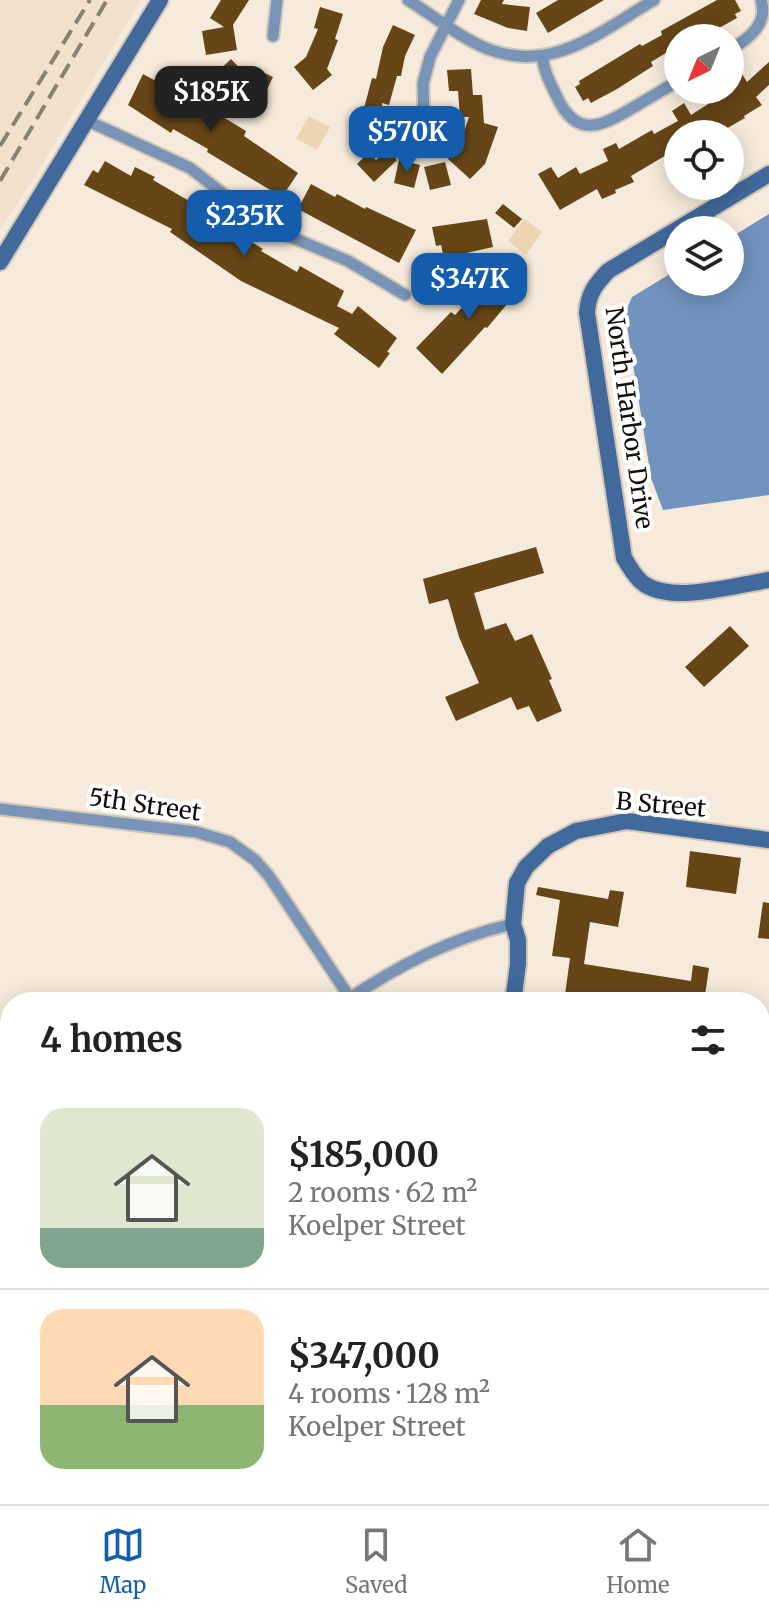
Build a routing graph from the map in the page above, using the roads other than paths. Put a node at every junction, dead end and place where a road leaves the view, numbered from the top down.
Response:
1 (160, 0) edge
2 (277, 0) edge
3 (408, 0) edge
4 (459, 0) edge
5 (654, 0) edge
6 (761, 0) edge
7 (447, 25) junction
8 (273, 36) dead end
9 (744, 42) edge
10 (542, 56) junction
11 (664, 89) edge
12 (86, 120) junction
13 (424, 123) dead end
14 (769, 174) edge
15 (0, 262) edge
16 (405, 295) dead end
17 (769, 580) edge
18 (0, 809) edge
19 (769, 840) edge
20 (513, 924) junction
21 (342, 992) edge
22 (360, 992) edge
23 (514, 992) edge

1 - 12 street
2 - 8 street
3 - 7 street
4 - 7 street
5 - 10 street
6 - 9 street
7 - 10 street
7 - 13 street
10 - 11 street
12 - 15 street
12 - 16 street
14 - 17 street, North Harbor Drive
18 - 21 street, 5th Street
19 - 20 street, B Street
20 - 22 street
20 - 23 street, B Street

